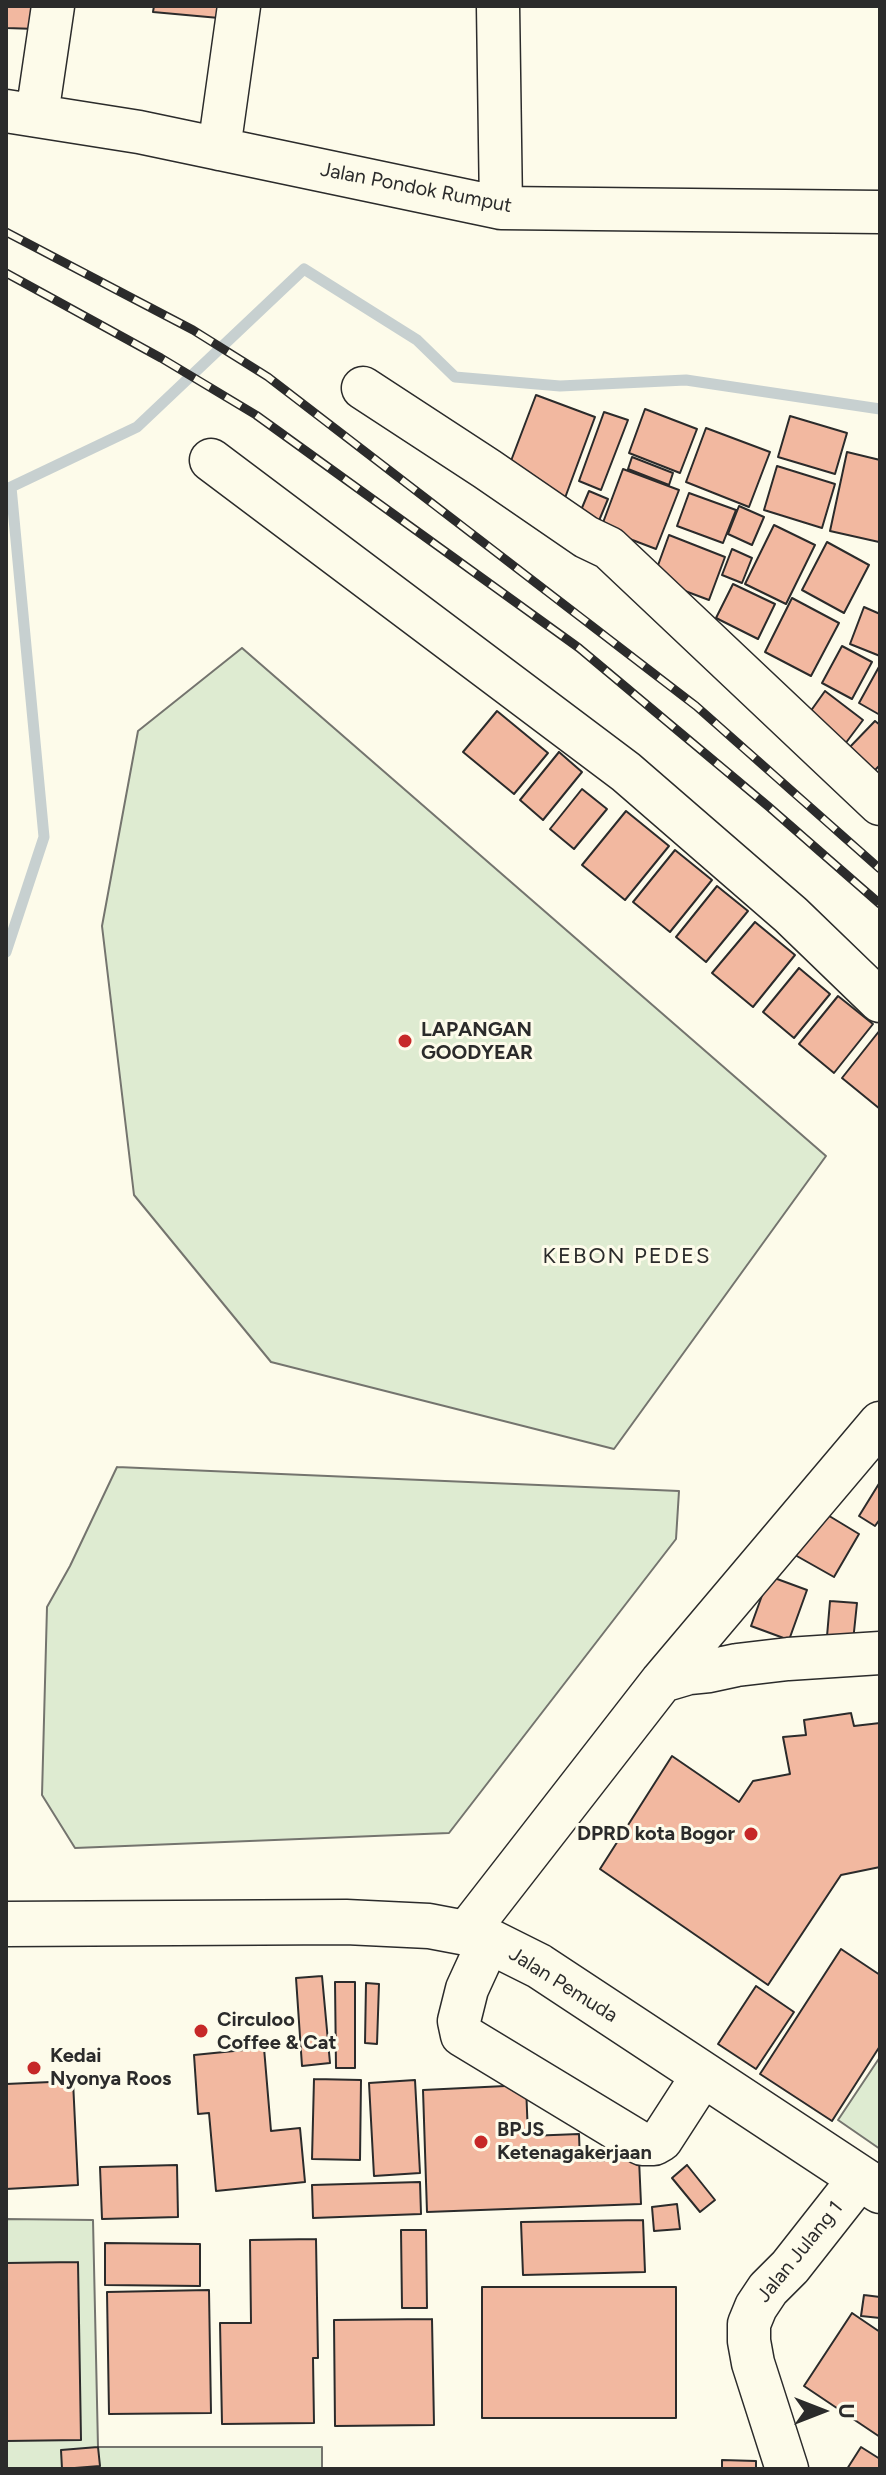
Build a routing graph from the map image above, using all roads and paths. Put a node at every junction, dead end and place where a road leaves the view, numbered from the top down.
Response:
1 (53, 6) edge
2 (239, 6) edge
3 (498, 6) edge
4 (22, 113) edge
5 (219, 149) junction
6 (501, 208) junction
7 (880, 212) edge
8 (363, 388) dead end
9 (211, 460) dead end
10 (880, 804) edge
11 (880, 1001) edge
12 (880, 1423) edge
13 (880, 1653) edge
14 (662, 1681) junction
15 (6, 1924) edge
16 (478, 1937) junction
17 (703, 2075) junction
18 (870, 2184) edge
19 (787, 2469) edge

1 - 4 street
2 - 5 street
3 - 6 street
4 - 5 street, Jalan Pondok Rumput
5 - 6 street, Jalan Pondok Rumput
6 - 7 street, Jalan Pondok Rumput
8 - 10 street
9 - 11 street
12 - 14 street
13 - 14 street
14 - 16 street
15 - 16 main road, Jalan Pemuda
16 - 17 main road, Jalan Pemuda
16 - 17 street
17 - 18 main road, Jalan Pemuda
18 - 19 street, Jalan Julang 1

